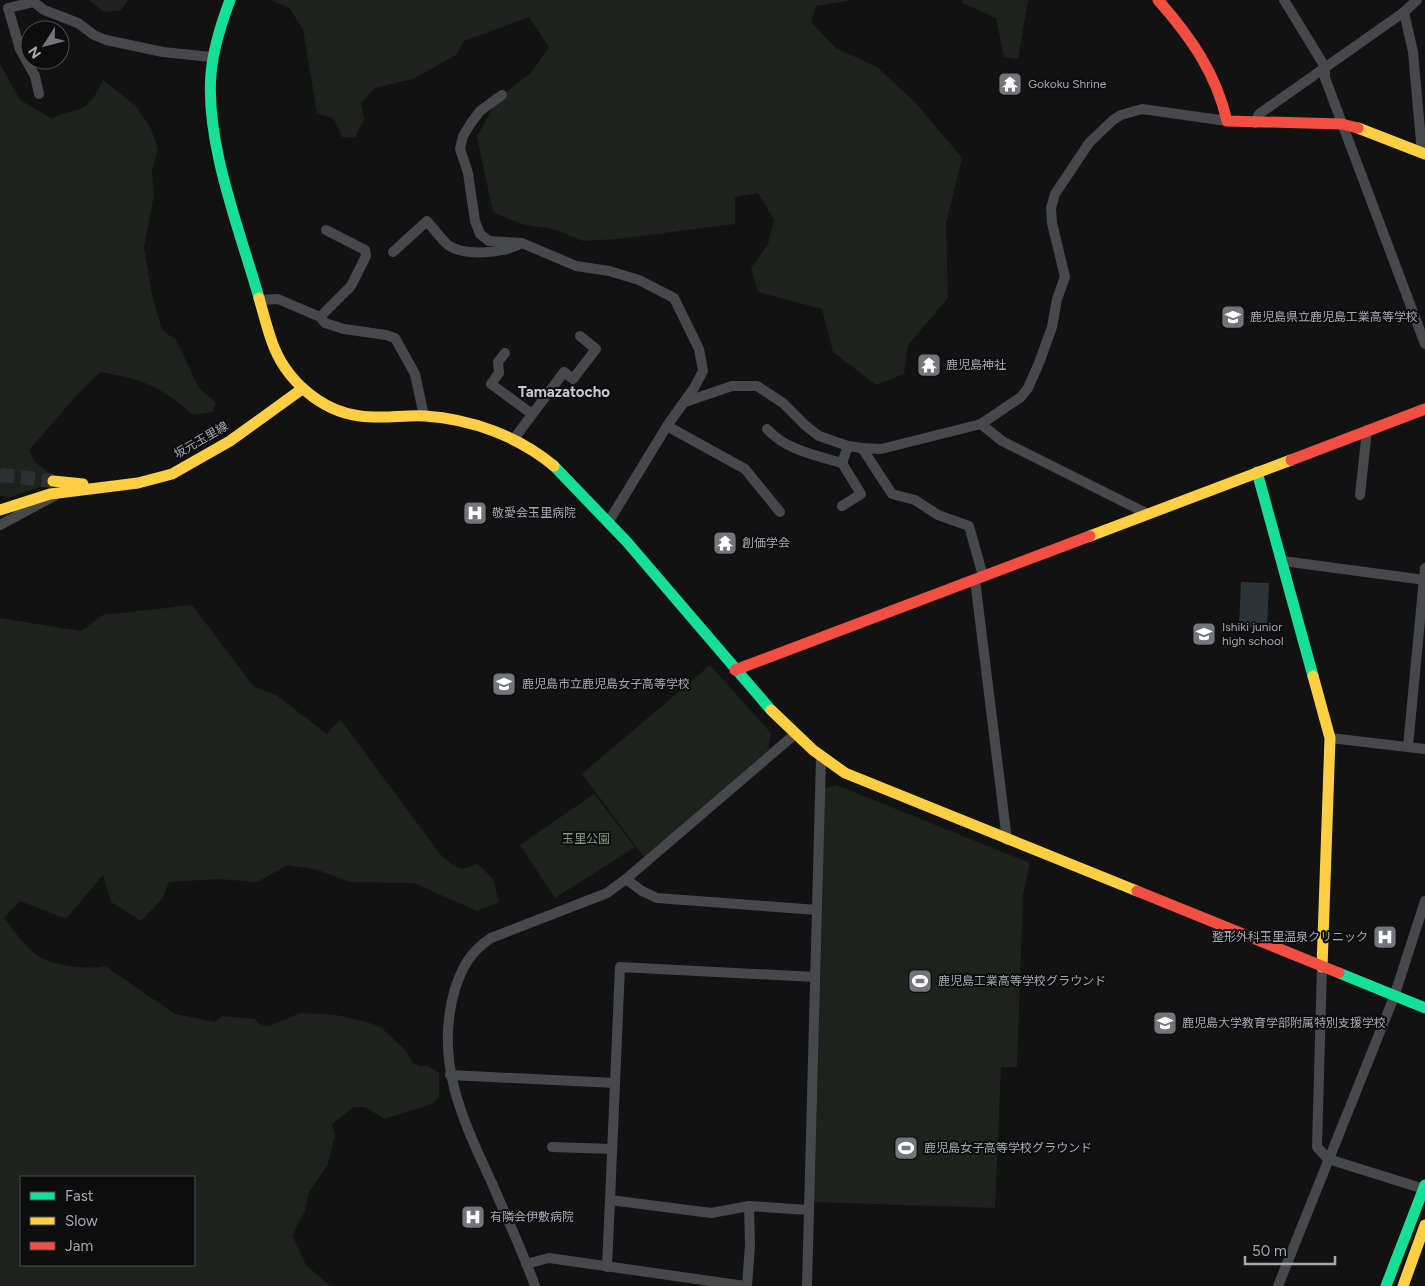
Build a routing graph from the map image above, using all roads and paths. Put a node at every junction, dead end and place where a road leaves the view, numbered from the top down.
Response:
1 (230, 0) edge
2 (1158, 0) edge
3 (1284, 0) edge
4 (1417, 0) edge
5 (1404, 12) junction
6 (211, 56) junction
7 (1325, 67) junction
8 (39, 94) dead end
9 (502, 95) dead end
10 (1227, 121) junction
11 (1255, 123) junction
12 (1342, 124) junction
13 (1423, 153) edge
14 (326, 230) dead end
15 (522, 243) junction
16 (393, 252) dead end
17 (259, 300) junction
18 (320, 318) junction
19 (580, 336) dead end
20 (1425, 344) edge
21 (505, 354) dead end
22 (302, 389) junction
23 (685, 402) junction
24 (1425, 409) edge
25 (532, 414) junction
26 (424, 416) junction
27 (981, 424) junction
28 (667, 426) junction
29 (767, 429) dead end
30 (1368, 430) junction
31 (513, 440) junction
32 (848, 446) junction
33 (862, 448) junction
34 (842, 463) junction
35 (1257, 472) junction
36 (53, 481) tunnel mouth
37 (103, 486) junction
38 (62, 492) junction
39 (1360, 495) dead end
40 (842, 506) dead end
41 (0, 510) edge
42 (780, 512) dead end
43 (1148, 514) junction
44 (609, 521) junction
45 (0, 525) edge
46 (1283, 561) junction
47 (1425, 568) edge
48 (979, 578) junction
49 (1424, 580) edge
50 (736, 670) junction
51 (794, 734) junction
52 (1330, 738) junction
53 (1408, 746) junction
54 (1425, 749) edge
55 (821, 758) junction
56 (1007, 840) junction
57 (626, 879) junction
58 (1425, 900) edge
59 (817, 910) junction
60 (1322, 967) junction
61 (815, 977) junction
62 (1394, 996) junction
63 (1425, 1008) edge
64 (450, 1075) junction
65 (615, 1083) junction
66 (552, 1147) dead end
67 (612, 1149) junction
68 (1328, 1159) junction
69 (1424, 1187) edge
70 (610, 1200) junction
71 (749, 1206) junction
72 (808, 1210) junction
73 (1425, 1225) edge
74 (526, 1264) junction
75 (607, 1267) junction
76 (535, 1286) edge
77 (746, 1286) edge
78 (807, 1286) edge
79 (1278, 1286) edge
80 (1386, 1286) edge
81 (1403, 1286) edge

1 - 6 main road
2 - 10 main road
3 - 7 street
4 - 5 street
5 - 7 street
5 - 13 street
6 - 8 street
6 - 17 main road
7 - 11 street
7 - 12 street
9 - 15 street
10 - 11 main road
10 - 27 street
11 - 12 main road
12 - 13 main road
12 - 20 street
14 - 18 street
15 - 16 street
15 - 23 street
17 - 18 street
17 - 22 main road
18 - 26 street
19 - 25 street
21 - 25 street
22 - 26 main road
22 - 37 main road, 坂元玉里線
23 - 28 street
23 - 32 street
24 - 30 main road
25 - 31 street
26 - 31 main road
27 - 33 street
27 - 43 street
28 - 42 street
28 - 44 street
29 - 34 street
30 - 35 main road
30 - 39 street
31 - 44 main road
32 - 33 street
32 - 34 street
33 - 48 street
34 - 40 street
35 - 43 main road
35 - 46 main road
36 - 37 main road, 坂元玉里線
37 - 38 main road, 坂元玉里線
38 - 41 main road, 坂元玉里線
38 - 45 street
43 - 48 main road
44 - 50 main road
46 - 49 street
46 - 52 main road
47 - 49 street
48 - 50 main road
48 - 56 street
49 - 53 street
50 - 51 main road
51 - 55 main road
51 - 57 street
52 - 53 street
52 - 60 main road
53 - 54 street
55 - 56 main road
55 - 59 street
56 - 60 main road
57 - 59 street
57 - 64 street
58 - 62 street
59 - 61 street
60 - 62 main road
60 - 68 street
61 - 65 street
61 - 72 street
62 - 63 main road
62 - 68 street
64 - 65 street
64 - 74 street
65 - 67 street
66 - 67 street
67 - 70 street
68 - 69 street
68 - 79 street
69 - 80 main road
70 - 71 street
70 - 75 street
71 - 72 street
71 - 77 street
72 - 78 street
73 - 81 main road
74 - 75 street
74 - 76 street
75 - 77 street

